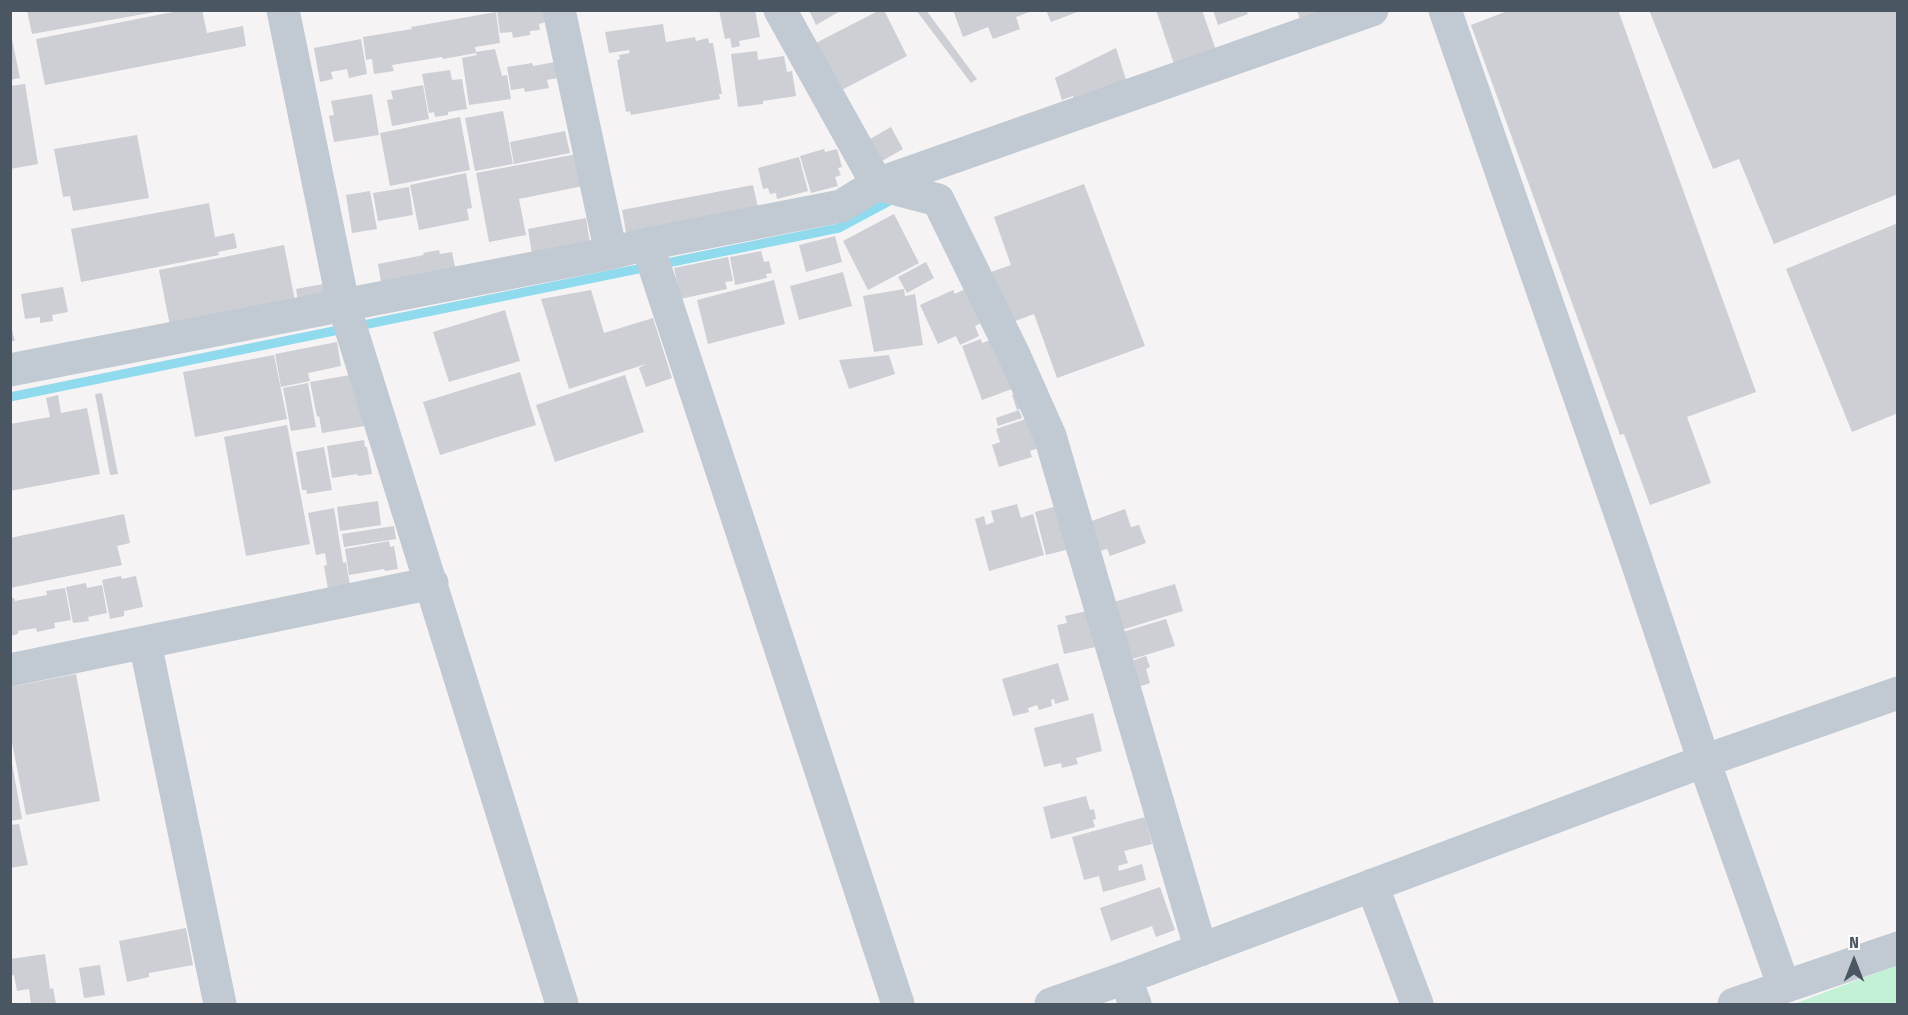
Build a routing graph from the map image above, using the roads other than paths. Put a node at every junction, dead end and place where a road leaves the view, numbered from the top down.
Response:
1 (284, 10) edge
2 (559, 10) edge
3 (780, 10) edge
4 (1372, 10) edge
5 (1445, 10) edge
6 (877, 184) junction
7 (647, 244) junction
8 (611, 253) junction
9 (343, 303) junction
10 (10, 370) edge
11 (432, 583) junction
12 (145, 643) junction
13 (10, 670) edge
14 (1898, 693) edge
15 (1704, 761) junction
16 (1372, 885) junction
17 (1898, 948) edge
18 (1201, 950) junction
19 (1784, 987) junction
20 (1130, 991) edge
21 (220, 1005) edge
22 (562, 1005) edge
23 (898, 1005) edge
24 (1051, 1005) edge
25 (1417, 1005) edge
26 (1734, 1005) edge

1 - 9 street
2 - 8 street
3 - 6 street
4 - 6 street
5 - 15 street
6 - 7 street
6 - 18 street
7 - 8 street
7 - 23 street
8 - 9 street
9 - 10 street
9 - 11 street
11 - 12 street
11 - 22 street
12 - 13 street
12 - 21 street
14 - 15 street
15 - 16 street
15 - 19 street
16 - 18 street
16 - 25 street
17 - 19 street
18 - 20 street
19 - 26 street
20 - 24 street

